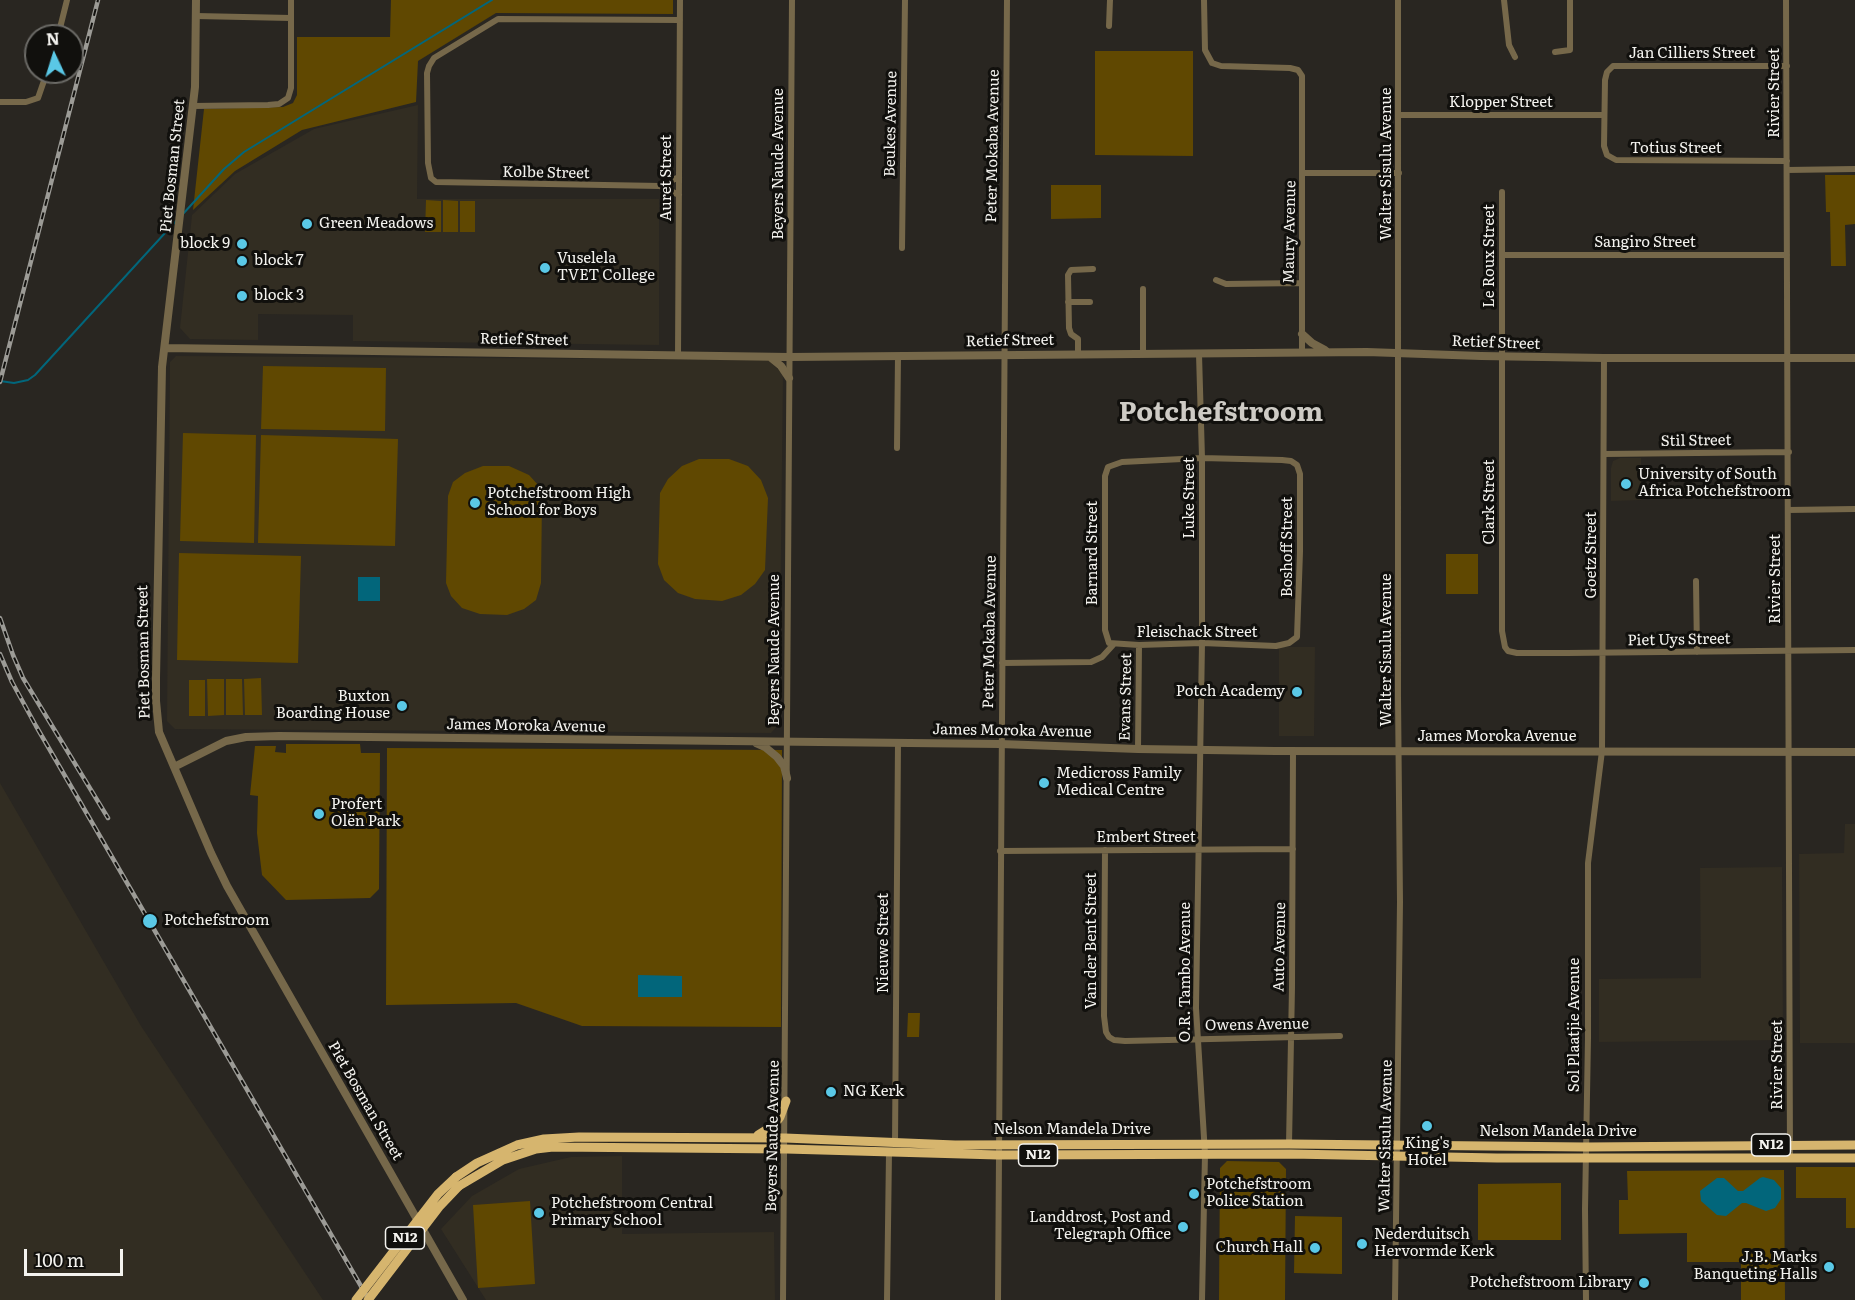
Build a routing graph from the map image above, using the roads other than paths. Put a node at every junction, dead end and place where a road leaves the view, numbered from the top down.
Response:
1 (67, 0) edge
2 (196, 0) edge
3 (291, 0) edge
4 (680, 0) edge
5 (792, 0) edge
6 (905, 0) edge
7 (1006, 0) edge
8 (1110, 0) edge
9 (1204, 0) edge
10 (1398, 0) edge
11 (1504, 0) edge
12 (1570, 0) edge
13 (1786, 0) edge
14 (196, 16) junction
15 (291, 18) junction
16 (680, 20) junction
17 (61, 24) edge
18 (1109, 26) dead end
19 (1555, 52) dead end
20 (1515, 57) dead end
21 (1786, 66) junction
22 (43, 84) edge
23 (0, 102) edge
24 (193, 106) junction
25 (1398, 115) junction
26 (1604, 115) junction
27 (1787, 161) junction
28 (1855, 169) edge
29 (1787, 170) junction
30 (1302, 173) junction
31 (1399, 173) junction
32 (679, 177) junction
33 (660, 186) junction
34 (1502, 192) dead end
35 (679, 195) junction
36 (902, 248) dead end
37 (1502, 255) junction
38 (1787, 255) junction
39 (1093, 269) dead end
40 (1216, 280) dead end
41 (1301, 283) junction
42 (1143, 289) dead end
43 (1068, 302) junction
44 (1090, 302) dead end
45 (1302, 334) junction
46 (165, 348) junction
47 (1302, 352) junction
48 (1328, 352) junction
49 (1143, 353) junction
50 (1398, 353) junction
51 (1078, 354) junction
52 (1199, 354) junction
53 (1003, 355) junction
54 (678, 356) junction
55 (898, 356) junction
56 (769, 357) junction
57 (789, 357) junction
58 (1501, 357) junction
59 (1604, 358) junction
60 (1788, 358) junction
61 (1855, 358) edge
62 (789, 378) junction
63 (897, 448) dead end
64 (1789, 452) junction
65 (1604, 454) junction
66 (1202, 458) junction
67 (1855, 509) edge
68 (1788, 510) junction
69 (1696, 581) dead end
70 (1297, 637) joint
71 (1203, 643) junction
72 (1113, 645) junction
73 (1139, 645) junction
74 (1505, 647) joint
75 (1789, 650) junction
76 (1855, 650) edge
77 (1696, 652) junction
78 (1604, 653) junction
79 (1002, 663) junction
80 (751, 741) junction
81 (787, 742) junction
82 (898, 742) junction
83 (1000, 744) junction
84 (1138, 749) junction
85 (1200, 750) junction
86 (1399, 750) junction
87 (1293, 751) junction
88 (1602, 751) junction
89 (1789, 752) junction
90 (1855, 752) edge
91 (174, 767) junction
92 (787, 778) junction
93 (1293, 849) junction
94 (1105, 850) junction
95 (1199, 850) junction
96 (1000, 851) junction
97 (1106, 1032) joint
98 (1290, 1036) junction
99 (1340, 1036) dead end
100 (1197, 1038) junction
101 (786, 1101) junction
102 (753, 1137) junction
103 (785, 1138) junction
104 (894, 1143) junction
105 (1289, 1143) junction
106 (999, 1145) junction
107 (1790, 1145) junction
108 (1855, 1145) edge
109 (1398, 1146) junction
110 (786, 1149) junction
111 (1205, 1149) junction
112 (1586, 1152) junction
113 (890, 1153) junction
114 (998, 1155) junction
115 (1397, 1157) junction
116 (1790, 1158) junction
117 (1855, 1158) edge
118 (457, 1182) junction
119 (356, 1300) edge
120 (368, 1300) edge
121 (463, 1300) edge
122 (783, 1300) edge
123 (887, 1300) edge
124 (998, 1300) edge
125 (1202, 1300) edge
126 (1395, 1300) edge
127 (1586, 1300) edge

1 - 17 street
2 - 14 street, Piet Bosman Street
3 - 15 street
4 - 16 street, Auret Street
5 - 57 street, Beyers Naude Avenue
6 - 36 street, Beukes Avenue
7 - 53 street, Peter Mokaba Avenue
8 - 18 street
9 - 30 street
10 - 25 street, Walter Sisulu Avenue
11 - 20 street
12 - 19 street
13 - 21 street, Rivier Street
14 - 15 street
14 - 24 street, Piet Bosman Street
15 - 24 street
16 - 32 street, Auret Street
16 - 33 street, Kolbe Street
21 - 26 street, Jan Cilliers Street
21 - 27 street, Rivier Street
22 - 23 street
24 - 46 street, Piet Bosman Street
25 - 26 street, Klopper Street
25 - 31 street, Walter Sisulu Avenue
26 - 27 street, Totius Street
27 - 29 street, Rivier Street
28 - 29 street
29 - 38 street, Rivier Street
30 - 31 street, Maury Avenue
30 - 41 street, Maury Avenue
31 - 50 street, Walter Sisulu Avenue
32 - 33 street, Kolbe Street
32 - 35 street, Auret Street
33 - 35 street, Kolbe Street
34 - 37 street, Le Roux Street
35 - 54 street, Auret Street
37 - 38 street, Sangiro Street
37 - 58 street, Le Roux Street
38 - 60 street, Rivier Street
39 - 43 street
40 - 41 street
41 - 45 street, Maury Avenue
42 - 49 street
43 - 44 street
43 - 51 street
45 - 47 street, Maury Avenue
45 - 48 street
46 - 54 street, Retief Street
46 - 91 street, Piet Bosman Street
47 - 48 street, Retief Street
47 - 52 street, Retief Street
48 - 50 street, Retief Street
49 - 51 street, Retief Street
49 - 52 street, Retief Street
50 - 58 street, Retief Street
50 - 86 street, Walter Sisulu Avenue
51 - 53 street, Retief Street
52 - 66 street, Luke Street
53 - 55 street, Retief Street
53 - 79 street, Peter Mokaba Avenue
54 - 56 street, Retief Street
55 - 57 street, Retief Street
55 - 63 street
56 - 57 street, Retief Street
56 - 62 street
57 - 62 street, Beyers Naude Avenue
58 - 59 street, Retief Street
58 - 74 street, Clark Street
59 - 60 street, Retief Street
59 - 65 street, Goetz Street
60 - 61 street, Retief Street
60 - 64 street, Rivier Street
62 - 81 street, Beyers Naude Avenue
64 - 65 street, Stil Street
64 - 68 street, Rivier Street
65 - 78 street, Goetz Street
66 - 70 street, Boshoff Street
66 - 71 street, Luke Street
66 - 72 street, Barnard Street
67 - 68 street
68 - 75 street, Rivier Street
69 - 77 street
70 - 71 street, Fleischack Street
71 - 73 street, Fleischack Street
71 - 85 street, O.R. Tambo Avenue
72 - 73 street, Fleischack Street
72 - 79 street
73 - 84 street, Evans Street
74 - 78 street, Piet Uys Street
75 - 76 street, Piet Uys Street
75 - 77 street, Piet Uys Street
75 - 89 street, Rivier Street
77 - 78 street, Piet Uys Street
78 - 88 street, Goetz Street
79 - 83 street, Peter Mokaba Avenue
80 - 81 street, James Moroka Avenue
80 - 91 street, James Moroka Avenue
80 - 92 street
81 - 82 street, James Moroka Avenue
81 - 92 street, Beyers Naude Avenue
82 - 83 street, James Moroka Avenue
82 - 104 street, Nieuwe Street
83 - 84 street, James Moroka Avenue
83 - 96 street, Peter Mokaba Avenue
84 - 85 street, James Moroka Avenue
85 - 87 street, James Moroka Avenue
85 - 95 street, O.R. Tambo Avenue
86 - 87 street, James Moroka Avenue
86 - 88 street, James Moroka Avenue
86 - 109 street, Walter Sisulu Avenue
87 - 93 street, Auto Avenue
88 - 89 street, James Moroka Avenue
88 - 112 street, Sol Plaatjie Avenue
89 - 90 street, James Moroka Avenue
89 - 107 street, Rivier Street
91 - 121 street, Piet Bosman Street
92 - 101 street, Beyers Naude Avenue
93 - 95 street, Embert Street
93 - 98 street, Auto Avenue
94 - 95 street, Embert Street
94 - 96 street, Embert Street
94 - 97 street, Van der Bent Street
95 - 100 street, O.R. Tambo Avenue
96 - 106 street, Peter Mokaba Avenue
97 - 100 street, Owens Avenue
98 - 99 street, Owens Avenue
98 - 100 street, Owens Avenue
98 - 105 street, Auto Avenue
100 - 111 street, O.R. Tambo Avenue
101 - 102 highway
101 - 103 street, Beyers Naude Avenue
102 - 103 highway, Nelson Mandela Drive / N12
102 - 118 highway, Nelson Mandela Drive / N12
103 - 104 highway, Nelson Mandela Drive / N12
103 - 110 street, Beyers Naude Avenue
104 - 106 highway, Nelson Mandela Drive / N12
105 - 109 highway, Nelson Mandela Drive / N12
105 - 111 highway, Nelson Mandela Drive / N12
106 - 111 highway, Nelson Mandela Drive / N12
106 - 114 street, Peter Mokaba Avenue
107 - 108 highway, Nelson Mandela Drive / N12
107 - 112 highway, Nelson Mandela Drive / N12
107 - 116 street, Rivier Street
109 - 112 highway, Nelson Mandela Drive / N12
109 - 115 street, Walter Sisulu Avenue
110 - 113 highway, Nelson Mandela Drive / N12
110 - 118 highway, Nelson Mandela Drive / N12
110 - 122 street, Beyers Naude Avenue
111 - 114 highway, Nelson Mandela Drive / N12
111 - 115 highway, Nelson Mandela Drive / N12
111 - 125 street, O.R. Tambo Avenue
112 - 115 highway, Nelson Mandela Drive / N12
112 - 116 highway, Nelson Mandela Drive / N12
112 - 127 street, Sol Plaatjie Avenue
113 - 114 highway, Nelson Mandela Drive / N12
113 - 123 street
114 - 124 street, Peter Mokaba Avenue
115 - 126 street, Walter Sisulu Avenue
116 - 117 highway, Nelson Mandela Drive / N12
118 - 119 highway, Nelson Mandela Drive / N12, bridge
118 - 120 highway, Nelson Mandela Drive / N12, bridge

